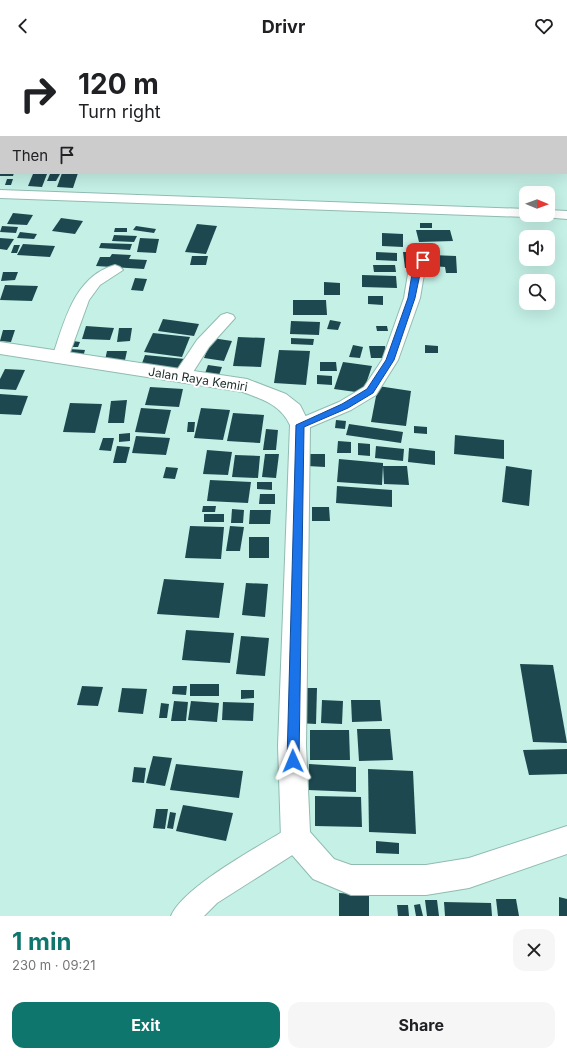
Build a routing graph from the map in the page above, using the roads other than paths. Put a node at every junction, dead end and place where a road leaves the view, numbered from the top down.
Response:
1 (0, 194) edge
2 (519, 214) edge
3 (555, 214) edge
4 (567, 215) edge
5 (418, 248) dead end
6 (115, 270) dead end
7 (227, 318) dead end
8 (0, 348) edge
9 (60, 358) junction
10 (182, 376) junction
11 (300, 425) junction
12 (296, 838) junction
13 (567, 840) edge
14 (184, 916) edge

1 - 2 street
3 - 4 street
5 - 11 street
6 - 9 street
7 - 10 street
8 - 9 street, Jalan Raya Kemiri
9 - 10 street, Jalan Raya Kemiri
10 - 11 street, Jalan Raya Kemiri
11 - 12 street
12 - 13 street
12 - 14 street

